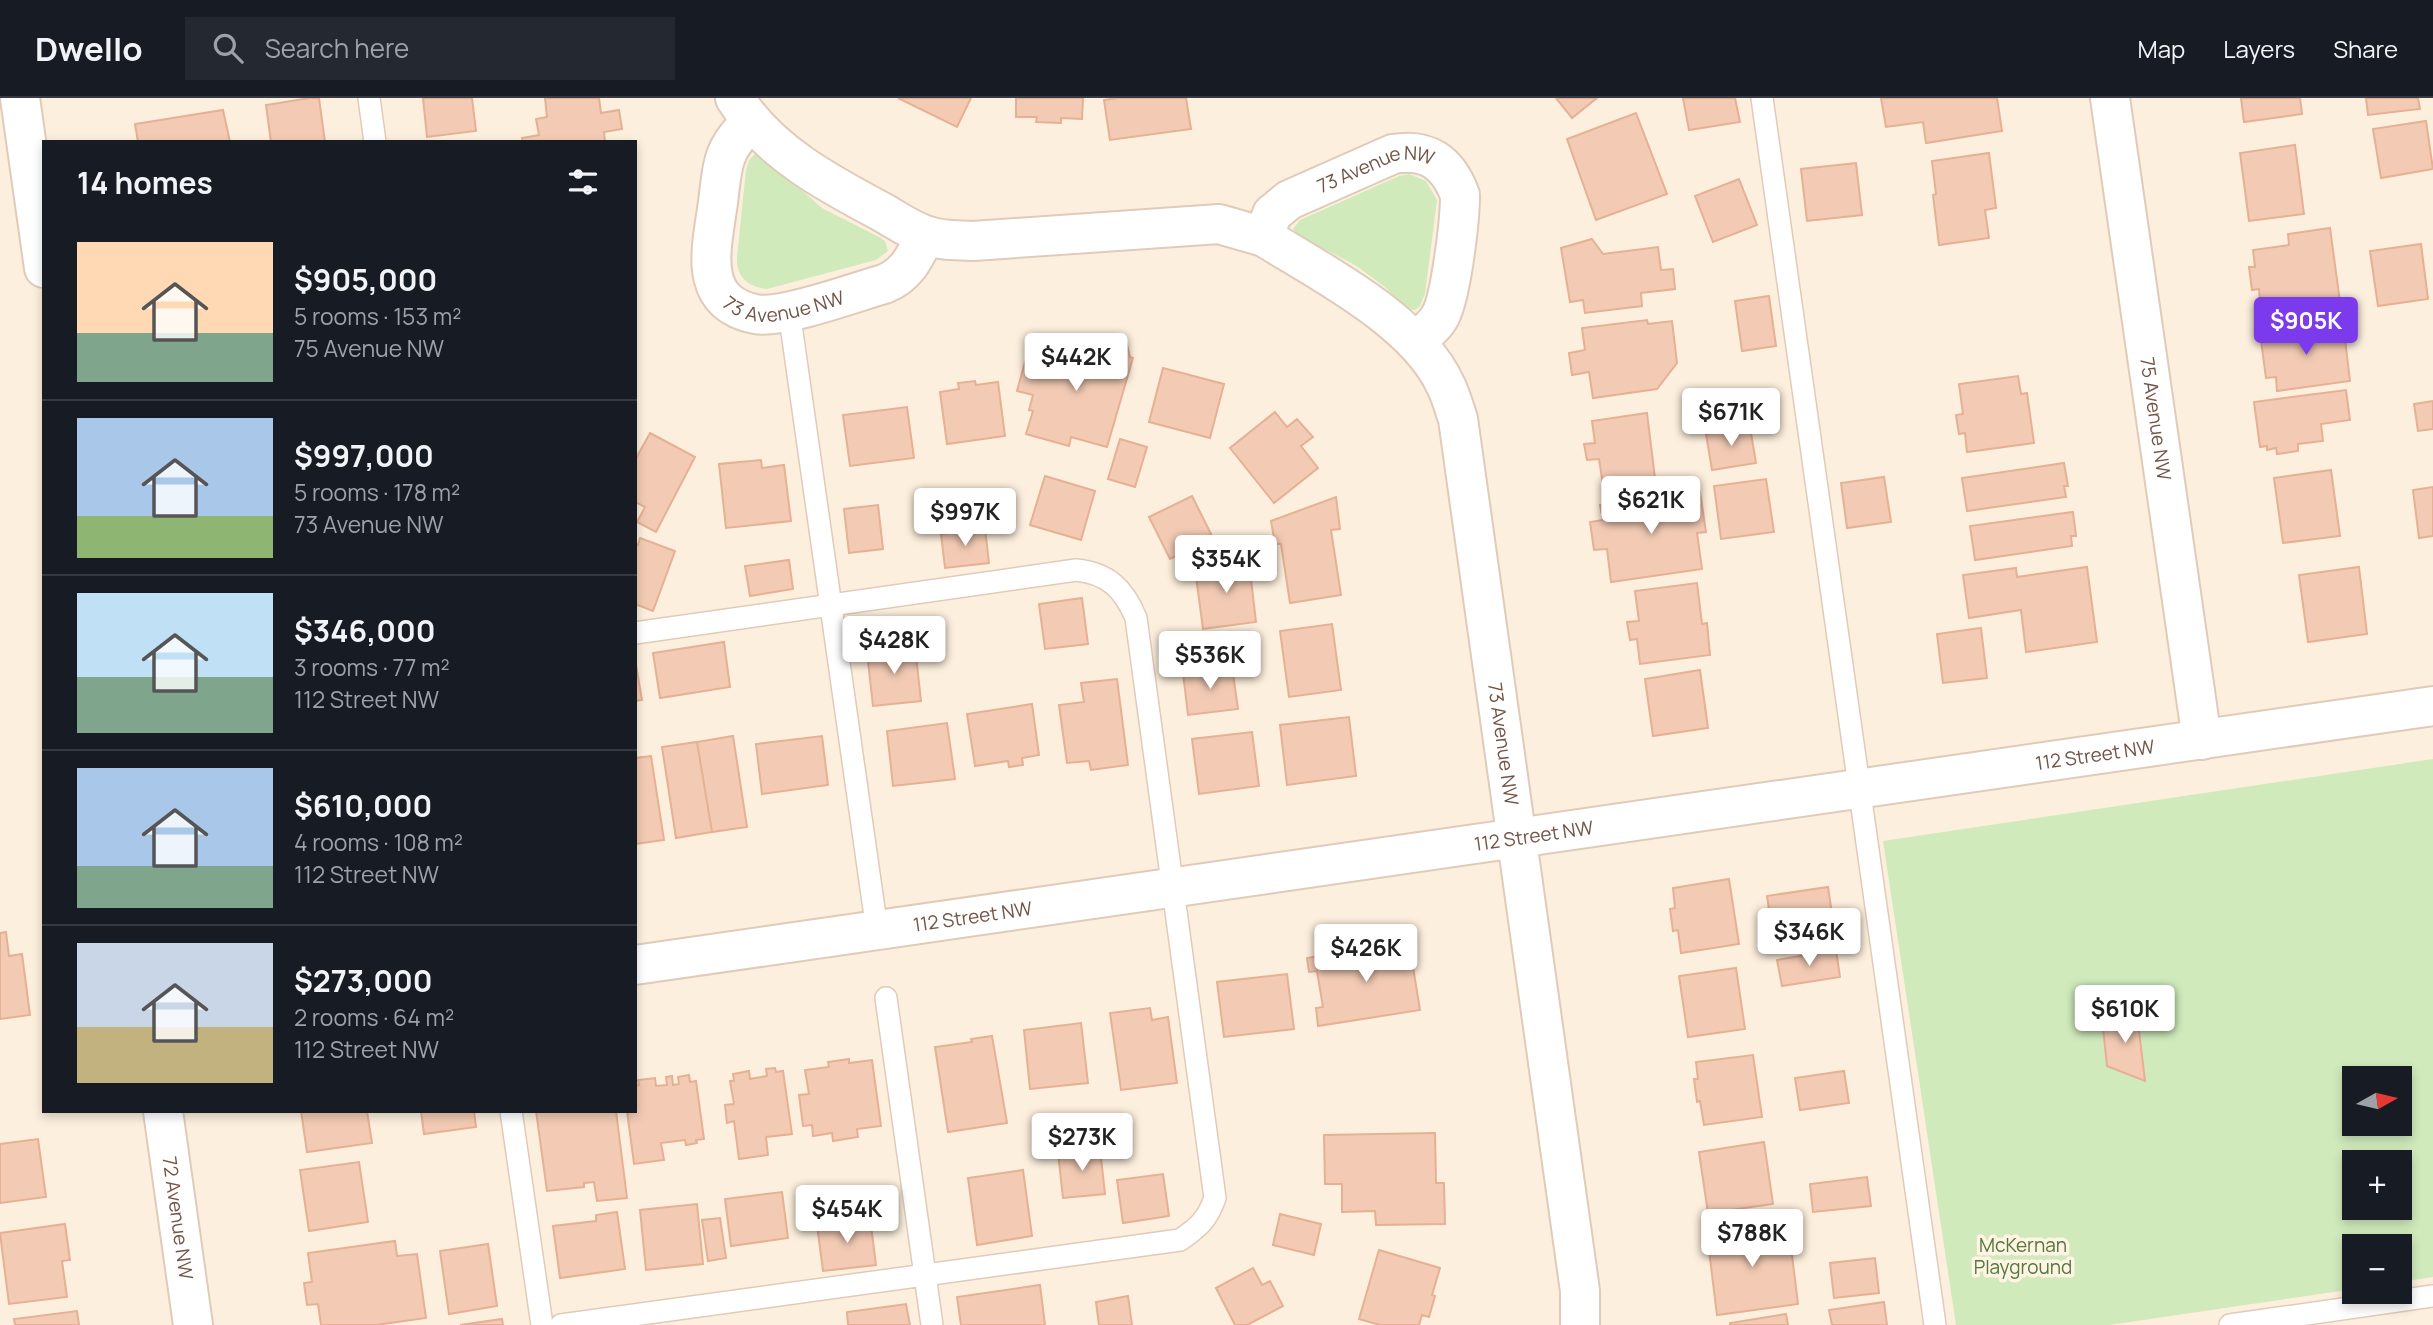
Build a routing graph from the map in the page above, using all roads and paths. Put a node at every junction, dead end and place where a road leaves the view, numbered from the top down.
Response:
1 (20, 98) edge
2 (369, 98) edge
3 (1762, 98) edge
4 (2110, 98) edge
5 (743, 110) edge
6 (375, 140) edge
7 (925, 236) junction
8 (1264, 237) junction
9 (42, 254) edge
10 (789, 311) junction
11 (1416, 341) junction
12 (830, 605) junction
13 (637, 633) edge
14 (2433, 706) edge
15 (2202, 740) junction
16 (1859, 789) junction
17 (1516, 838) junction
18 (1172, 888) junction
19 (877, 930) junction
20 (637, 965) edge
21 (886, 998) dead end
22 (163, 1113) edge
23 (512, 1113) edge
24 (925, 1275) junction
25 (2433, 1296) edge
26 (193, 1325) edge
27 (541, 1325) edge
28 (561, 1325) edge
29 (932, 1325) edge
30 (1580, 1325) edge
31 (1935, 1325) edge
32 (2230, 1325) edge

1 - 9 street
2 - 6 lane
3 - 16 lane
4 - 15 street, 75 Avenue NW
5 - 7 street, 73 Avenue NW
5 - 10 street, 73 Avenue NW
7 - 8 street, 73 Avenue NW
7 - 10 street, 73 Avenue NW
8 - 11 street, 73 Avenue NW
8 - 11 street, 73 Avenue NW
10 - 12 lane
11 - 17 street, 73 Avenue NW
12 - 13 lane
12 - 18 lane
12 - 19 lane
14 - 15 street, 112 Street NW
15 - 16 street, 112 Street NW
16 - 17 street, 112 Street NW
16 - 31 lane
17 - 18 street, 112 Street NW
17 - 30 street, 73 Avenue NW
18 - 19 street, 112 Street NW
18 - 24 lane
19 - 20 street, 112 Street NW
21 - 24 lane
22 - 26 street, 72 Avenue NW
23 - 27 lane
24 - 28 lane
24 - 29 lane
25 - 32 lane

